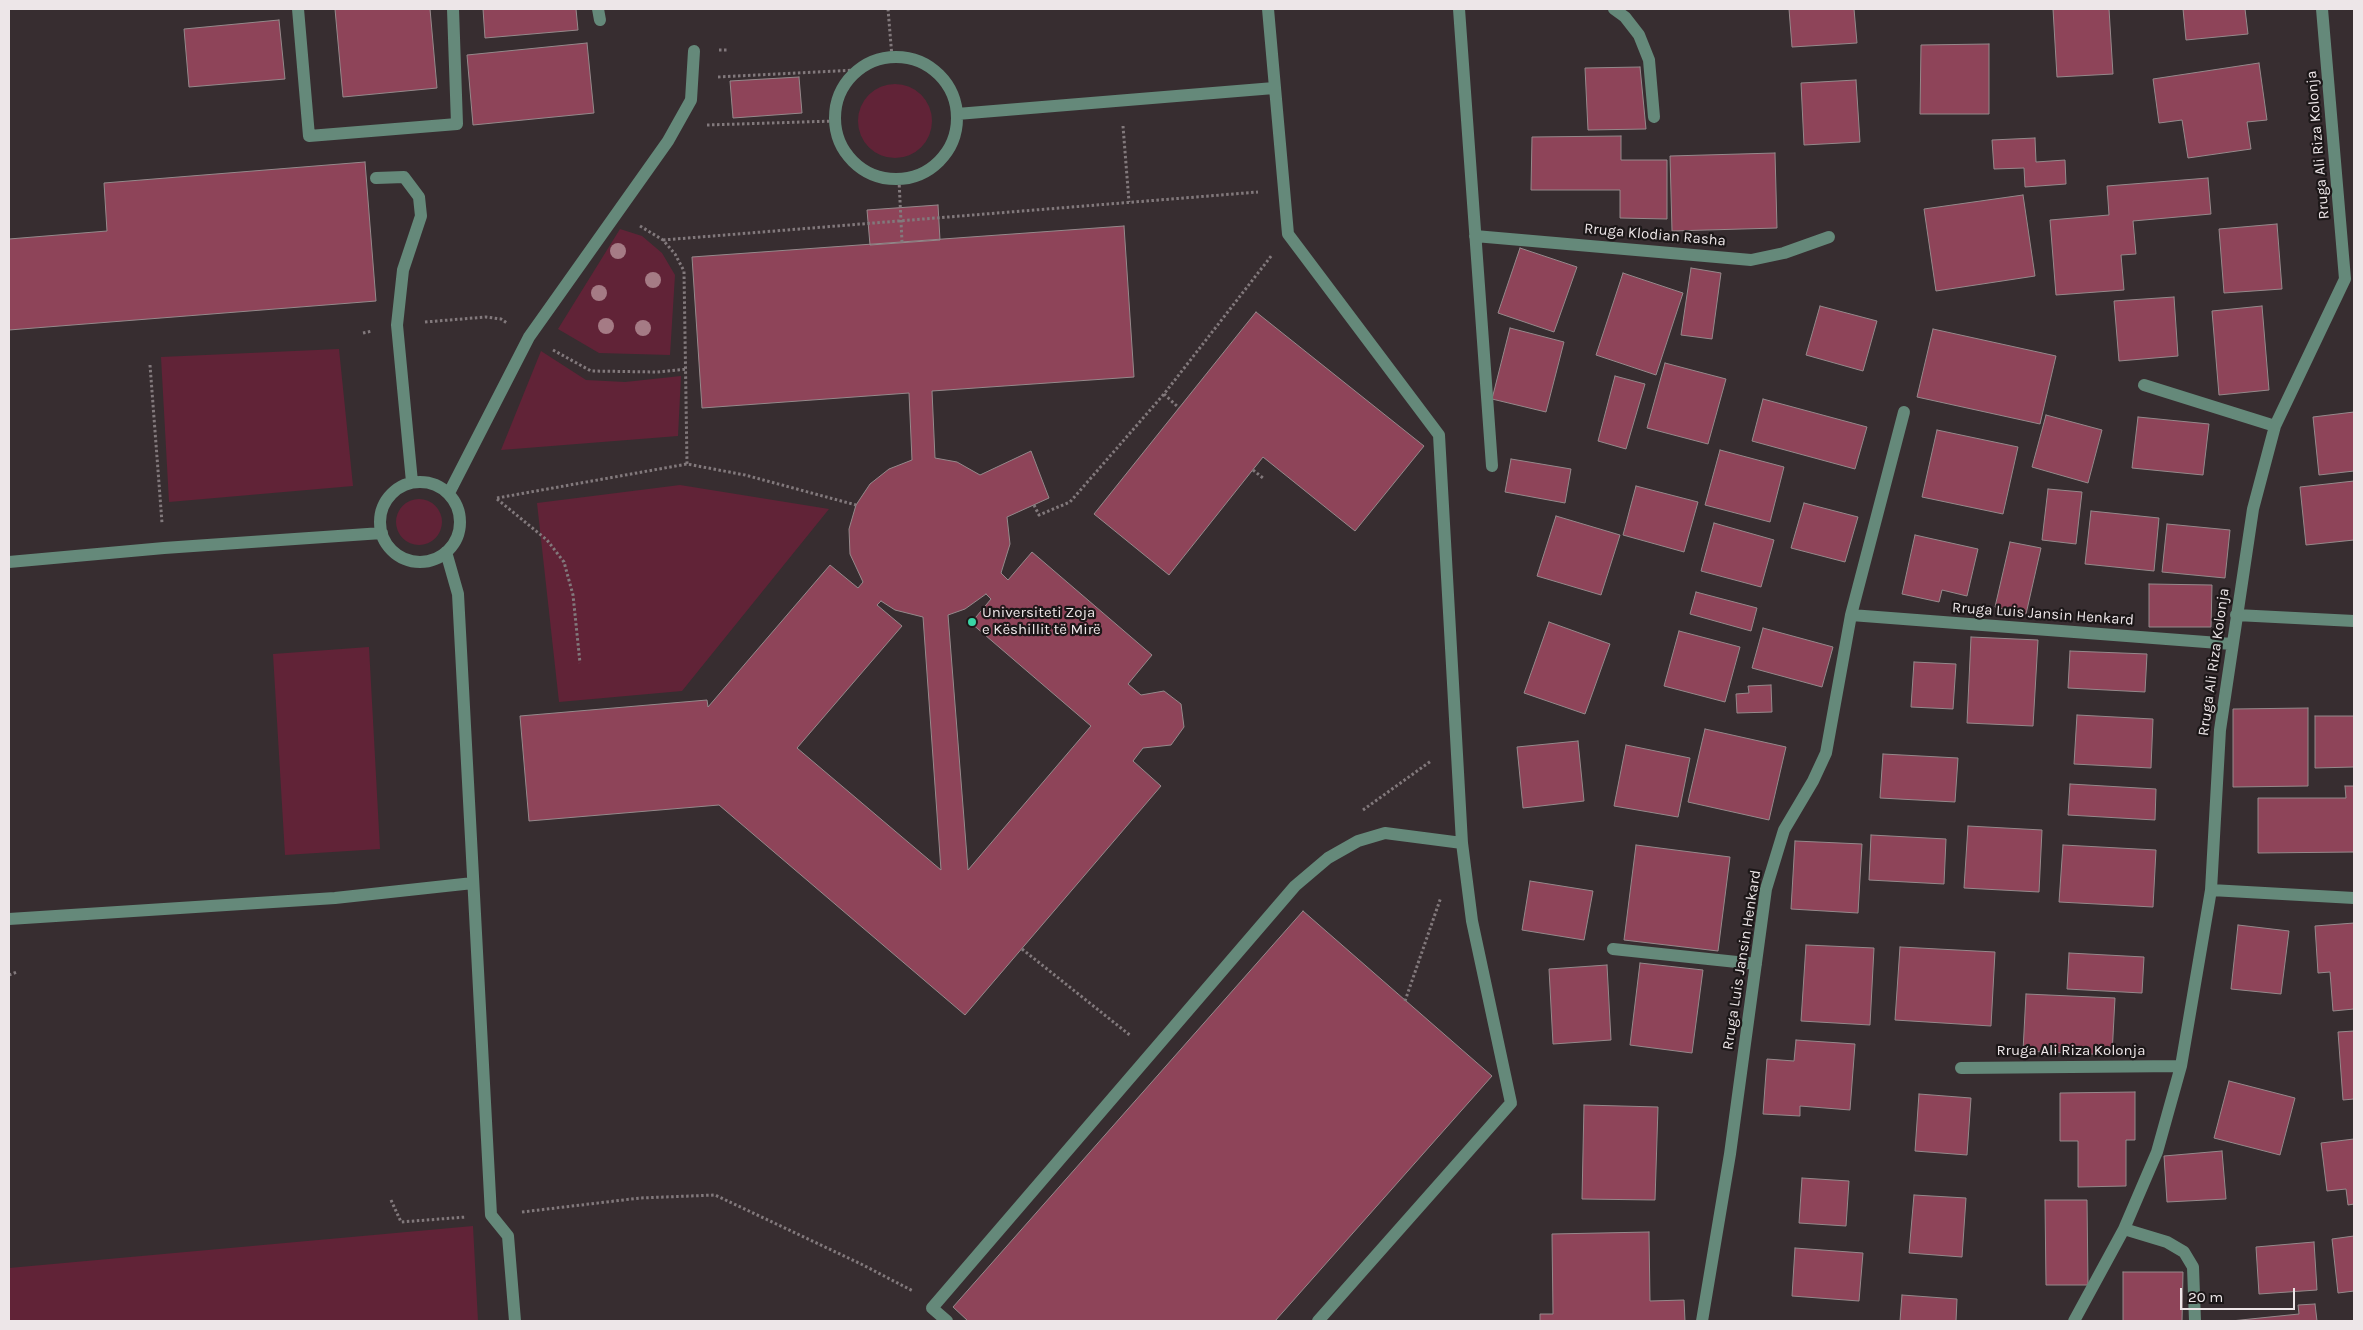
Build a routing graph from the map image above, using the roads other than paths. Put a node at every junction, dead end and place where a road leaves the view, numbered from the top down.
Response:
1 (298, 9) edge
2 (453, 9) edge
3 (1268, 9) edge
4 (1459, 9) edge
5 (1614, 9) edge
6 (2322, 9) edge
7 (694, 51) dead end
8 (1274, 88) junction
9 (957, 114) junction
10 (1654, 117) dead end
11 (376, 178) dead end
12 (1475, 236) junction
13 (1829, 237) dead end
14 (2350, 280) edge
15 (2144, 384) dead end
16 (1904, 412) dead end
17 (2275, 426) junction
18 (1492, 466) dead end
19 (412, 482) junction
20 (449, 493) junction
21 (382, 533) junction
22 (446, 552) junction
23 (9, 562) edge
24 (1851, 616) junction
25 (2236, 616) junction
26 (2354, 621) edge
27 (2232, 644) junction
28 (1462, 843) junction
29 (473, 883) junction
30 (2211, 890) junction
31 (2354, 898) edge
32 (9, 919) edge
33 (1613, 949) dead end
34 (1756, 964) junction
35 (2181, 1066) junction
36 (1961, 1068) dead end
37 (2124, 1229) junction
38 (515, 1321) edge
39 (947, 1321) edge
40 (1318, 1321) edge
41 (1702, 1321) edge
42 (2074, 1321) edge
43 (2195, 1321) edge

1 - 2 street
3 - 8 street
4 - 12 street
5 - 10 street
6 - 14 street, Rruga Ali Riza Kolonja
7 - 20 street
8 - 9 street
8 - 28 street
9 - 9 street
11 - 19 street
12 - 13 street, Rruga Klodian Rasha
12 - 18 street
14 - 17 street, Rruga Ali Riza Kolonja
15 - 17 street
16 - 24 street, Rruga Luis Jansin Henkard
17 - 25 street, Rruga Ali Riza Kolonja
19 - 20 street
19 - 21 street
20 - 22 street
21 - 22 street
21 - 23 street
22 - 29 street
24 - 27 street, Rruga Luis Jansin Henkard
24 - 34 street, Rruga Luis Jansin Henkard
25 - 26 street
25 - 27 street, Rruga Ali Riza Kolonja
27 - 30 street, Rruga Ali Riza Kolonja
28 - 39 street
28 - 40 street
29 - 32 street
29 - 38 street
30 - 31 street
30 - 35 street, Rruga Ali Riza Kolonja
33 - 34 street
34 - 41 street, Rruga Luis Jansin Henkard
35 - 36 street, Rruga Ali Riza Kolonja
35 - 37 street, Rruga Ali Riza Kolonja
37 - 42 street, Rruga Ali Riza Kolonja
37 - 43 street

